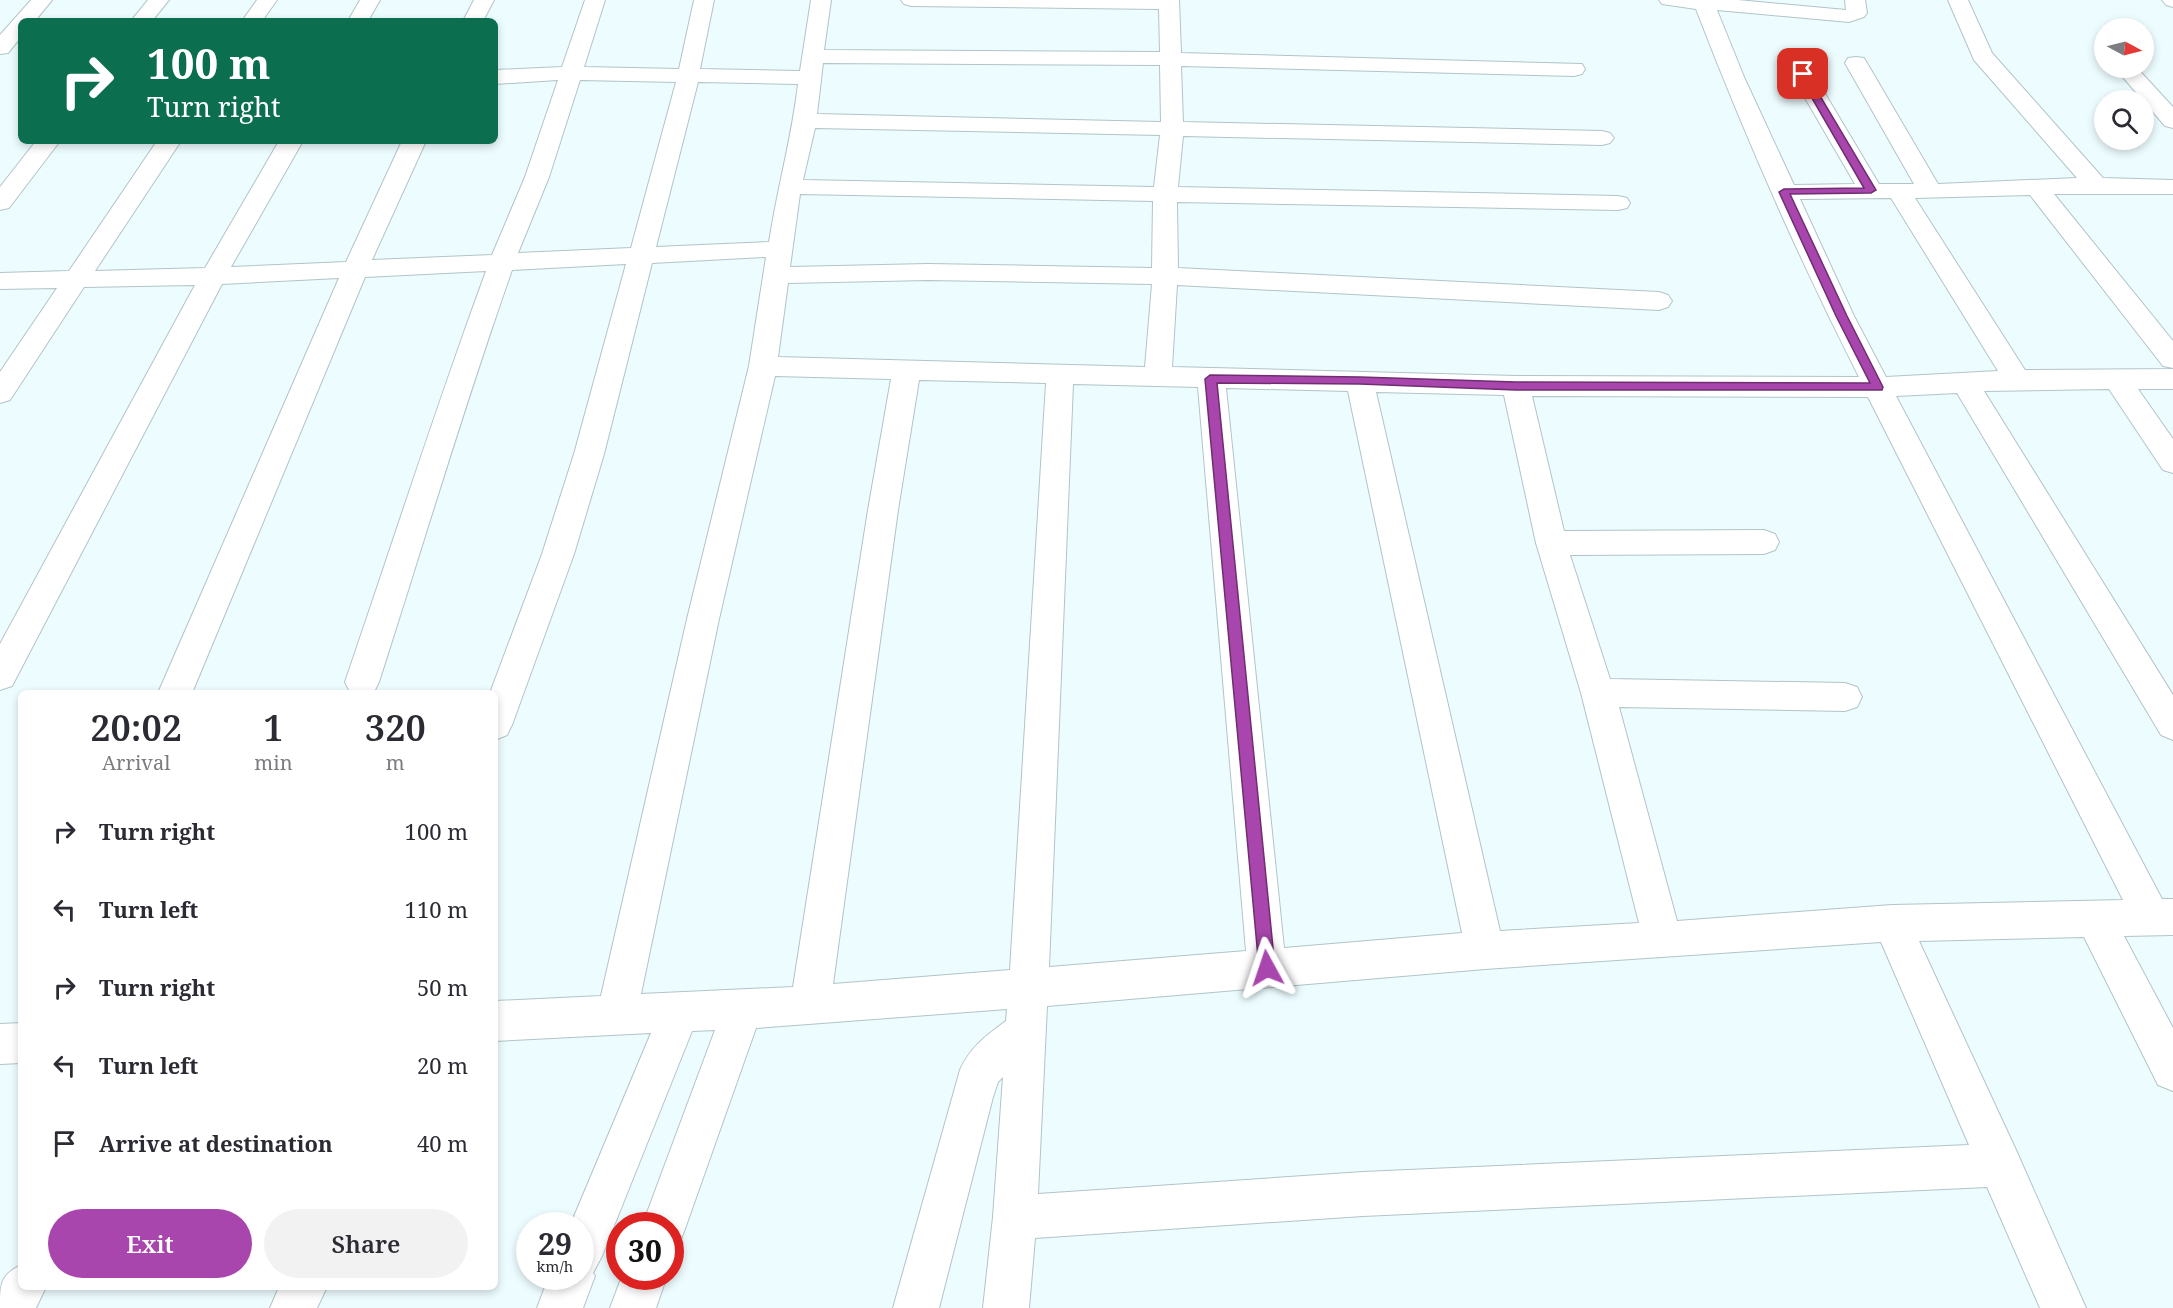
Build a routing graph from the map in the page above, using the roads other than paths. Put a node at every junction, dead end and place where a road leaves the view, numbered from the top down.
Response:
1 (42, 0) edge
2 (159, 0) edge
3 (267, 0) edge
4 (370, 0) edge
5 (484, 0) edge
6 (595, 0) edge
7 (704, 0) edge
8 (821, 0) edge
9 (911, 0) edge
10 (1669, 0) edge
11 (1958, 0) edge
12 (1168, 1) edge
13 (1704, 2) edge
14 (1852, 8) edge
15 (26, 18) edge
16 (144, 18) edge
17 (254, 18) edge
18 (360, 18) edge
19 (475, 18) edge
20 (18, 27) edge
21 (0, 48) edge
22 (1791, 54) dead end
23 (1169, 59) junction
24 (811, 67) junction
25 (1574, 69) dead end
26 (572, 73) junction
27 (688, 75) junction
28 (498, 76) edge
29 (2135, 78) edge
30 (805, 121) junction
31 (2173, 121) edge
32 (1172, 127) junction
33 (1602, 138) dead end
34 (46, 144) edge
35 (167, 144) edge
36 (289, 144) edge
37 (413, 144) edge
38 (2096, 185) junction
39 (789, 187) junction
40 (2037, 188) junction
41 (2173, 188) edge
42 (1871, 190) junction
43 (1930, 191) junction
44 (1784, 192) junction
45 (1899, 192) junction
46 (1165, 195) junction
47 (0, 203) edge
48 (1618, 203) dead end
49 (641, 256) junction
50 (777, 262) junction
51 (501, 264) junction
52 (355, 270) junction
53 (213, 276) junction
54 (1165, 276) junction
55 (75, 280) junction
56 (0, 281) edge
57 (1659, 301) dead end
58 (2173, 359) edge
59 (763, 366) junction
60 (907, 368) junction
61 (1060, 374) junction
62 (1158, 377) junction
63 (1210, 379) junction
64 (2173, 379) edge
65 (2017, 380) junction
66 (2116, 380) junction
67 (1360, 381) junction
68 (1964, 381) junction
69 (1516, 386) junction
70 (1878, 387) junction
71 (0, 393) edge
72 (2173, 462) edge
73 (1764, 542) dead end
74 (1551, 543) junction
75 (0, 676) edge
76 (362, 682) dead end
77 (176, 690) edge
78 (1598, 693) junction
79 (1845, 697) dead end
80 (498, 717) edge
81 (2173, 725) edge
82 (2162, 917) edge
83 (2095, 920) junction
84 (1912, 922) junction
85 (1663, 940) junction
86 (1485, 950) junction
87 (1267, 968) junction
88 (1027, 988) junction
89 (810, 1006) junction
90 (743, 1010) junction
91 (679, 1014) junction
92 (616, 1017) junction
93 (498, 1021) edge
94 (1026, 1031) junction
95 (18, 1043) edge
96 (0, 1044) edge
97 (2173, 1070) edge
98 (2001, 1165) junction
99 (669, 1212) edge
100 (1015, 1216) junction
101 (594, 1222) edge
102 (21, 1290) edge
103 (302, 1290) edge
104 (567, 1290) edge
105 (640, 1290) edge
106 (11, 1308) edge
107 (293, 1308) edge
108 (560, 1308) edge
109 (633, 1308) edge
110 (916, 1308) edge
111 (1006, 1308) edge
112 (2063, 1308) edge

1 - 15 street
2 - 16 street
3 - 17 street
4 - 18 street
5 - 19 street
6 - 26 street
7 - 27 street
8 - 24 street
9 - 12 street
10 - 13 street
11 - 38 street
12 - 23 street
13 - 14 street
13 - 44 street
14 - 43 street
20 - 21 street
22 - 42 street
23 - 24 street
23 - 25 street
23 - 32 street
24 - 27 street
24 - 30 street
26 - 27 street
26 - 28 street
26 - 51 street
27 - 49 street
29 - 31 street
30 - 32 street
30 - 39 street
32 - 33 street
32 - 46 street
34 - 47 street
35 - 55 street
36 - 53 street
37 - 52 street
38 - 40 street
38 - 41 street
39 - 46 street
39 - 50 street
40 - 43 street
40 - 58 street
42 - 44 street
42 - 45 street
43 - 45 street
44 - 70 street
45 - 65 street
46 - 48 street
46 - 54 street
49 - 50 street
49 - 51 street
49 - 80 street
50 - 54 street
50 - 59 street
51 - 52 street
51 - 76 street
52 - 53 street
52 - 77 street
53 - 55 street
53 - 75 street
54 - 57 street
54 - 62 street
55 - 56 street
55 - 71 street
59 - 60 street
59 - 92 street
60 - 61 street
60 - 89 street
61 - 62 street
61 - 88 street
62 - 63 street
63 - 67 street
63 - 87 street
64 - 66 street
65 - 66 street
65 - 68 street
66 - 72 street
67 - 69 street
67 - 86 street
68 - 70 street
68 - 81 street
69 - 70 street
69 - 74 street
70 - 82 street
73 - 74 street
74 - 78 street
78 - 79 street
78 - 85 street
82 - 83 street
83 - 84 street
83 - 97 street
84 - 85 street
84 - 98 street
85 - 86 street
86 - 87 street
87 - 88 street
88 - 89 street
88 - 94 street
89 - 90 street
90 - 91 street
90 - 99 street
91 - 92 street
91 - 101 street
92 - 93 street
94 - 100 street
94 - 110 street
95 - 96 street
98 - 100 street
98 - 112 street
100 - 111 street
102 - 106 street
103 - 107 street
104 - 108 street
105 - 109 street

